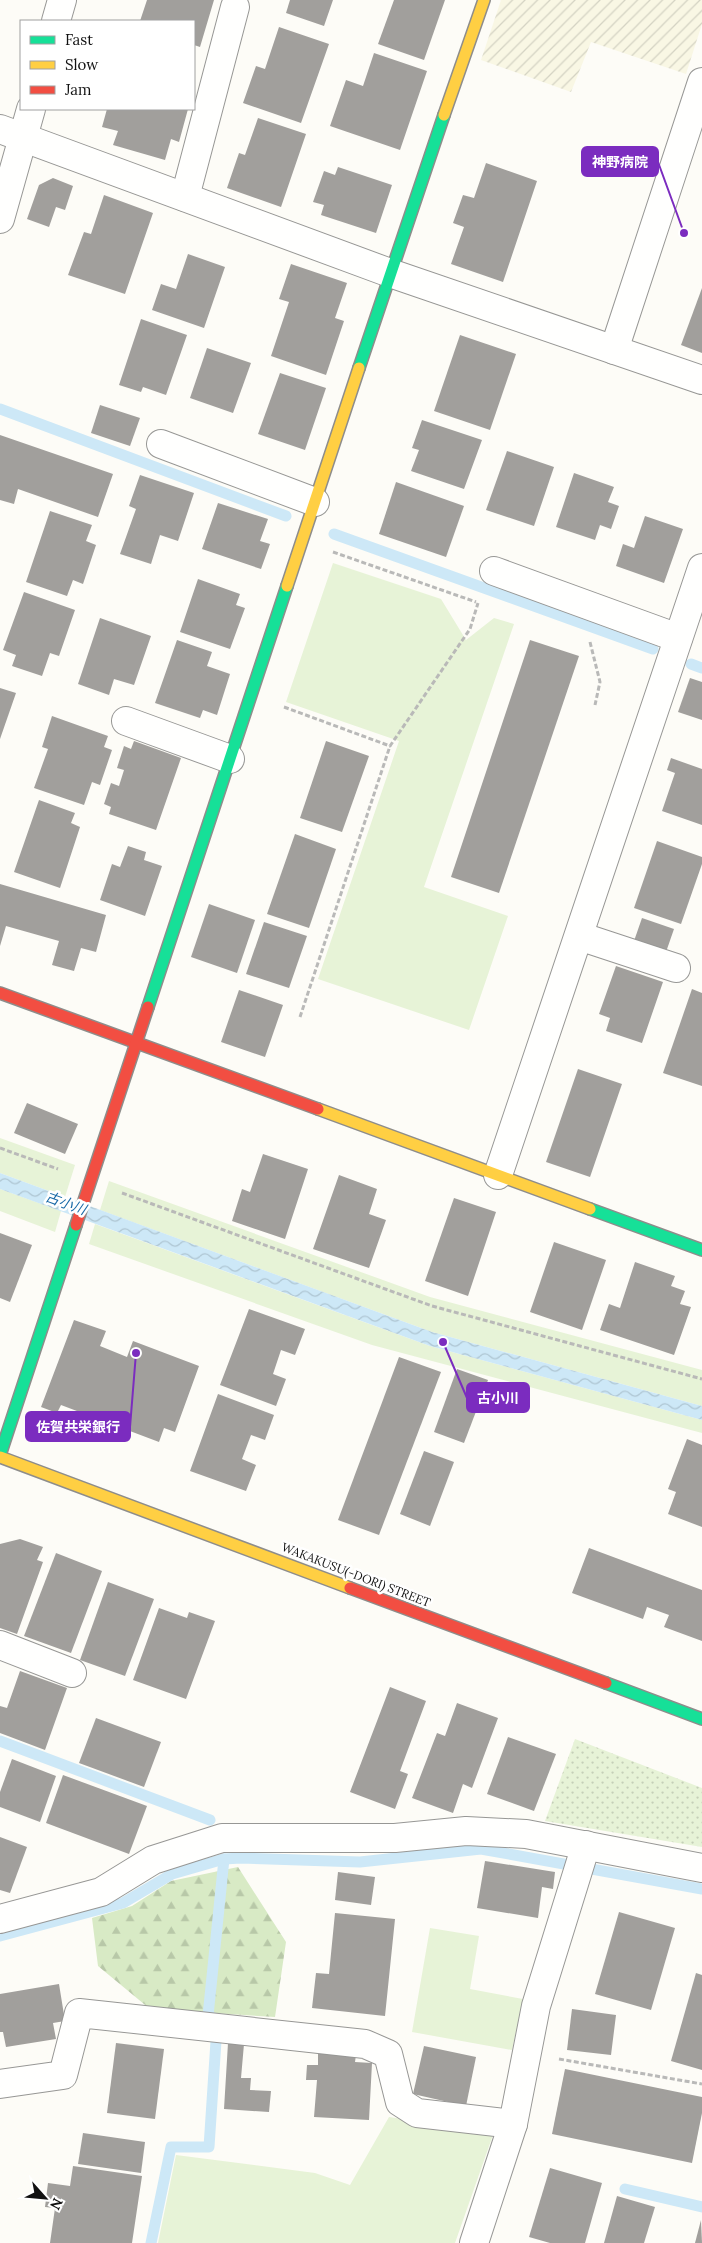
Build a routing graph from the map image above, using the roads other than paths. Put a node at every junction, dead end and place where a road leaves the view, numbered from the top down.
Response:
1 (62, 0) edge
2 (484, 0) edge
3 (235, 7) dead end
4 (56, 20) edge
5 (702, 82) edge
6 (30, 110) edge
7 (11, 133) edge
8 (185, 197) junction
9 (0, 219) edge
10 (390, 273) junction
11 (614, 350) junction
12 (702, 380) edge
13 (161, 444) dead end
14 (315, 502) junction
15 (702, 568) edge
16 (494, 571) dead end
17 (678, 638) junction
18 (126, 721) dead end
19 (230, 759) junction
20 (579, 936) junction
21 (676, 968) dead end
22 (0, 993) edge
23 (136, 1043) junction
24 (498, 1175) junction
25 (702, 1250) edge
26 (0, 1456) edge
27 (0, 1645) edge
28 (72, 1673) dead end
29 (702, 1719) edge
30 (586, 1844) junction
31 (702, 1868) edge
32 (0, 1918) edge
33 (0, 2084) edge
34 (500, 2122) junction
35 (474, 2243) edge

1 - 4 street
2 - 10 street
3 - 8 street
5 - 11 street
6 - 7 street
7 - 8 street
7 - 9 street
8 - 10 street
10 - 11 street
10 - 14 street
11 - 12 street
13 - 14 street
14 - 19 street
15 - 17 street
16 - 17 street
17 - 20 street
18 - 19 street
19 - 23 street
20 - 21 street
20 - 24 street
22 - 23 street
23 - 24 street
23 - 26 street
24 - 25 street
26 - 29 street, WAKAKUSU(-DORI) STREET
27 - 28 street
30 - 31 street
30 - 32 street
30 - 34 street
33 - 34 street
34 - 35 street

